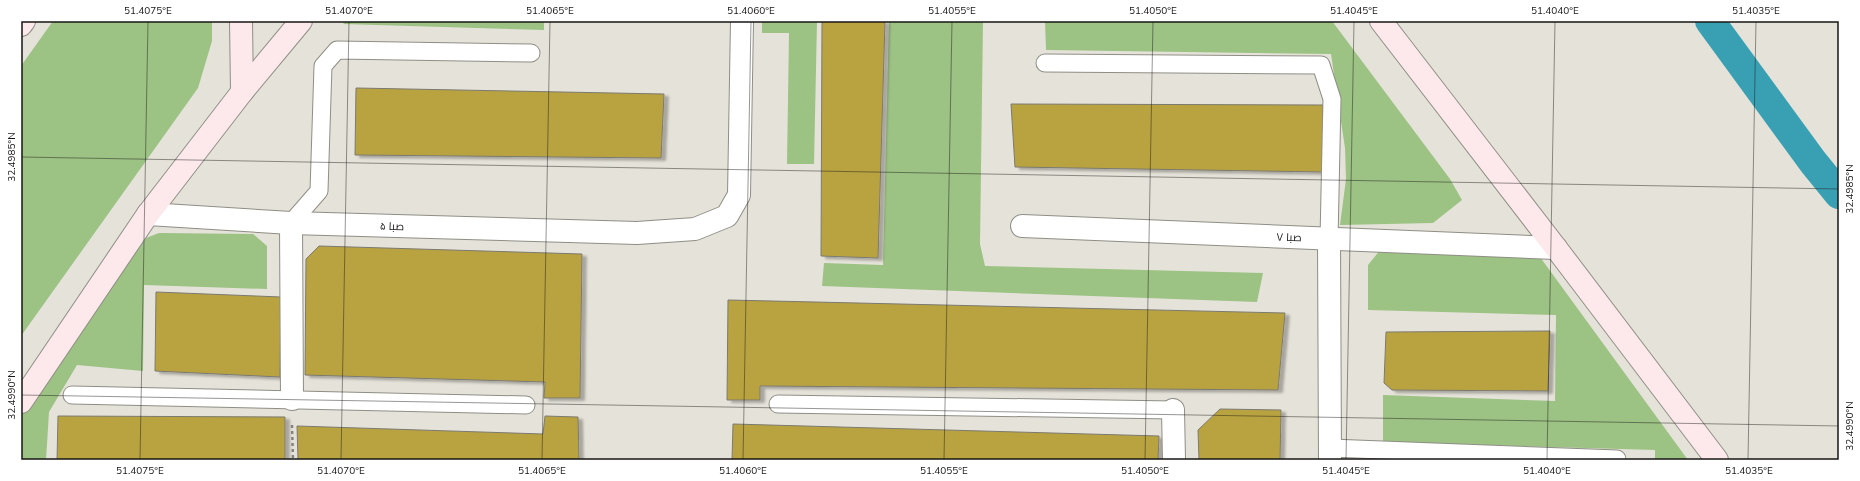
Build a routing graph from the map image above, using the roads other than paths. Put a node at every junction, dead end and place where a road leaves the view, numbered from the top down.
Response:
1 (24, 21) edge
2 (241, 21) edge
3 (302, 21) edge
4 (742, 21) edge
5 (1381, 21) edge
6 (21, 25) edge
7 (531, 53) dead end
8 (1045, 63) dead end
9 (242, 92) junction
10 (148, 214) junction
11 (292, 223) junction
12 (1022, 226) dead end
13 (1329, 238) junction
14 (1556, 248) junction
15 (72, 396) dead end
16 (292, 399) junction
17 (21, 402) edge
18 (778, 404) dead end
19 (526, 405) dead end
20 (1173, 410) joint
21 (1330, 454) edge
22 (1617, 459) edge
23 (1174, 460) edge
24 (1717, 460) edge

1 - 6 street
2 - 9 street
3 - 9 street
4 - 11 street, صبا ۵
5 - 14 street
7 - 11 lane
8 - 13 lane
9 - 10 street
10 - 11 street, صبا ۵
10 - 17 street
11 - 16 street
12 - 13 street, صبا ۷
13 - 14 street, صبا ۷
13 - 21 street
14 - 24 street
15 - 16 lane
16 - 19 lane
18 - 20 lane
20 - 23 street
21 - 22 lane

